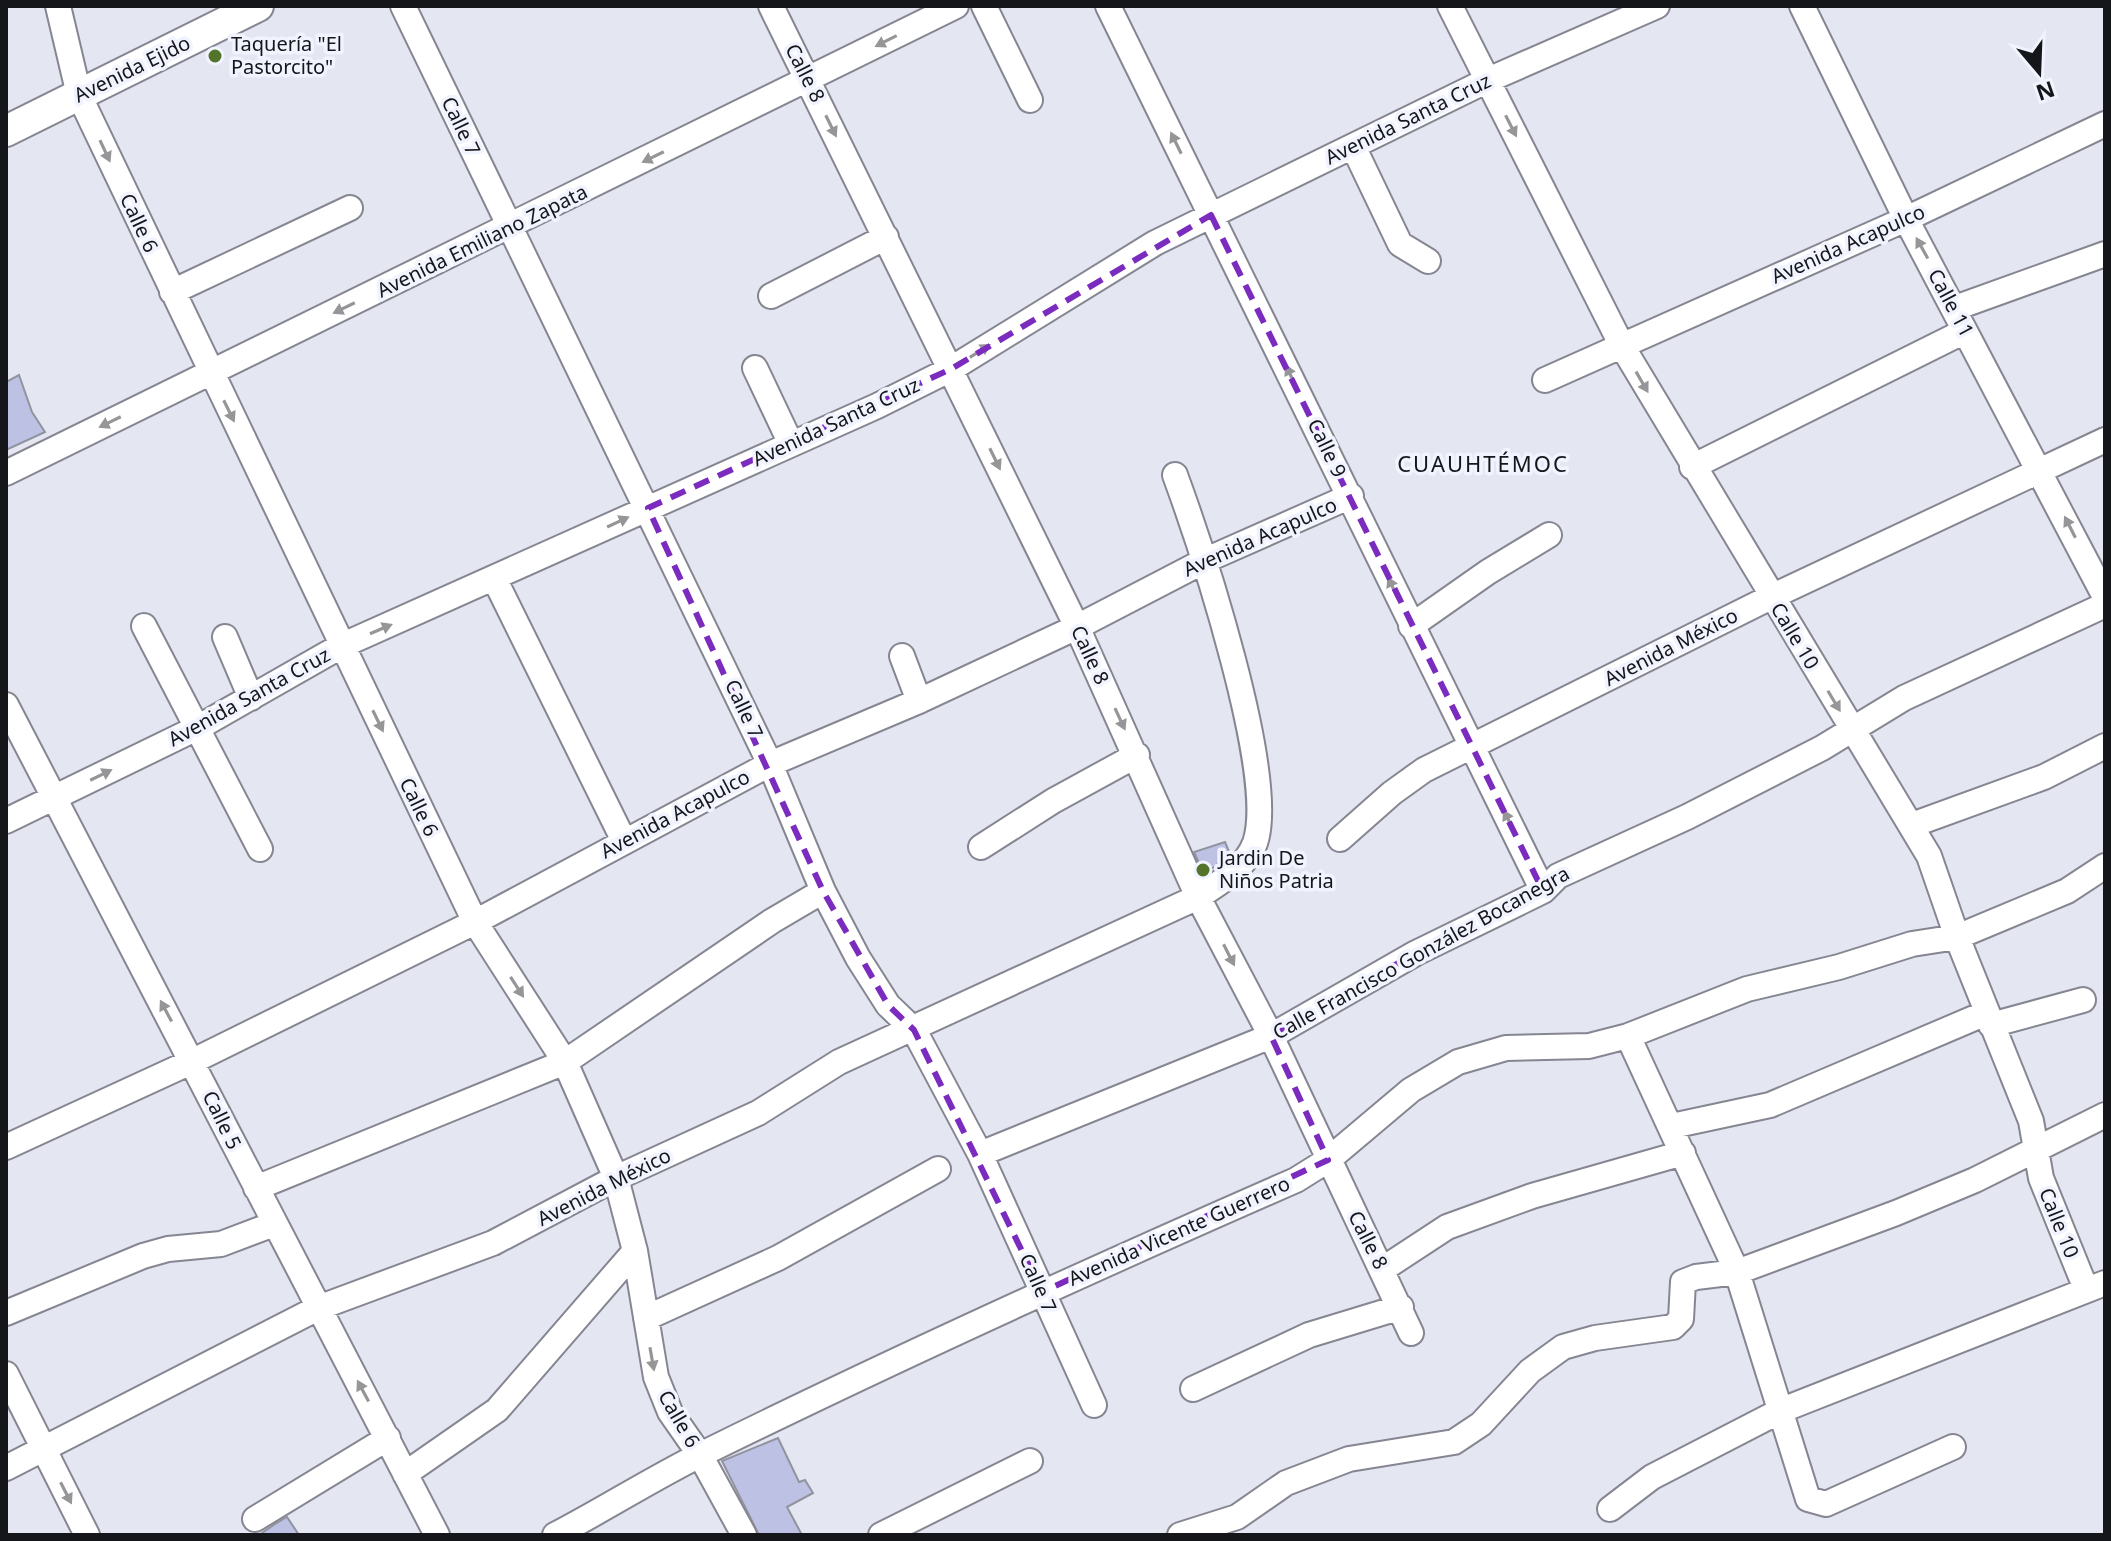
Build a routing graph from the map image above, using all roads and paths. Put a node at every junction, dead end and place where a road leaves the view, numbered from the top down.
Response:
1 (58, 6) edge
2 (225, 6) edge
3 (258, 6) edge
4 (403, 6) edge
5 (771, 6) edge
6 (956, 6) edge
7 (984, 6) edge
8 (1108, 6) edge
9 (1450, 6) edge
10 (1657, 6) edge
11 (1802, 6) edge
12 (808, 80) junction
13 (1488, 80) junction
14 (76, 88) junction
15 (1030, 100) dead end
16 (6, 114) edge
17 (2105, 124) edge
18 (6, 131) edge
19 (1353, 146) junction
20 (350, 208) dead end
21 (1211, 215) junction
22 (1906, 219) junction
23 (511, 228) junction
24 (886, 237) junction
25 (2105, 254) edge
26 (1428, 261) dead end
27 (172, 292) junction
28 (771, 296) dead end
29 (1960, 320) junction
30 (1622, 346) junction
31 (755, 368) dead end
32 (951, 369) junction
33 (210, 373) junction
34 (1545, 380) dead end
35 (2105, 440) edge
36 (791, 444) junction
37 (1692, 467) junction
38 (6, 473) edge
39 (2042, 473) junction
40 (1175, 475) dead end
41 (1351, 496) junction
42 (648, 508) junction
43 (1549, 535) dead end
44 (1206, 560) junction
45 (495, 580) junction
46 (1771, 597) junction
47 (2105, 597) edge
48 (2105, 605) edge
49 (144, 626) dead end
50 (1411, 626) junction
51 (1077, 627) junction
52 (225, 637) dead end
53 (341, 646) junction
54 (902, 656) dead end
55 (251, 698) junction
56 (919, 701) junction
57 (6, 705) edge
58 (199, 727) junction
59 (1850, 728) junction
60 (2105, 746) edge
61 (1471, 747) junction
62 (1137, 755) junction
63 (770, 764) junction
64 (54, 799) junction
65 (6, 821) edge
66 (1912, 825) junction
67 (1340, 839) dead end
68 (624, 841) junction
69 (981, 847) dead end
70 (260, 849) dead end
71 (2105, 866) edge
72 (823, 891) junction
73 (1543, 891) junction
74 (1198, 897) junction
75 (475, 922) junction
76 (1957, 937) junction
77 (2083, 1000) dead end
78 (1989, 1019) junction
79 (914, 1030) junction
80 (1271, 1036) junction
81 (1628, 1036) junction
82 (193, 1061) junction
83 (565, 1062) junction
84 (2105, 1115) edge
85 (1672, 1126) junction
86 (6, 1147) edge
87 (2036, 1149) junction
88 (1683, 1153) junction
89 (980, 1154) junction
90 (1328, 1160) junction
91 (938, 1169) dead end
92 (616, 1178) junction
93 (256, 1188) junction
94 (274, 1224) junction
95 (635, 1251) junction
96 (1383, 1269) junction
97 (1737, 1272) junction
98 (2095, 1286) edge
99 (1042, 1292) junction
100 (1401, 1307) junction
101 (318, 1308) junction
102 (6, 1313) edge
103 (646, 1318) junction
104 (1411, 1333) dead end
105 (6, 1374) edge
106 (1193, 1389) dead end
107 (1094, 1405) dead end
108 (1782, 1410) junction
109 (388, 1438) junction
110 (1953, 1447) dead end
111 (43, 1449) junction
112 (700, 1455) junction
113 (1030, 1461) dead end
114 (6, 1468) edge
115 (405, 1474) junction
116 (1610, 1509) dead end
117 (255, 1519) dead end
118 (87, 1535) edge
119 (437, 1535) edge
120 (555, 1535) edge
121 (744, 1535) edge
122 (881, 1535) edge
123 (1180, 1535) edge

1 - 14 street, Calle 6
2 - 14 main road, Avenida Ejido
3 - 14 main road, Avenida Ejido
4 - 23 street, Calle 7
5 - 12 street, Calle 8
6 -> 12 street, Avenida Emiliano Zapata
7 - 15 street
21 -> 8 street, Calle 9
9 - 13 street, Calle 10
10 - 13 street, Avenida Santa Cruz
11 - 22 street, Calle 11
12 -> 23 street, Avenida Emiliano Zapata
12 -> 24 street, Calle 8
13 - 19 street, Avenida Santa Cruz
13 -> 30 street, Calle 10
14 - 16 main road, Avenida Ejido
14 - 18 main road, Avenida Ejido
14 -> 27 street, Calle 6
17 - 22 street, Avenida Acapulco
19 - 21 street, Avenida Santa Cruz
19 - 26 street
20 - 27 street
32 -> 21 street, Avenida Santa Cruz
41 -> 21 street, Calle 9
29 -> 22 street, Calle 11
22 - 30 street, Avenida Acapulco
23 -> 33 street, Avenida Emiliano Zapata
23 - 42 street, Calle 7
24 - 28 street
24 - 32 street, Calle 8
25 - 29 street
27 - 33 street, Calle 6
29 - 37 street
29 - 39 street, Calle 11
30 - 34 street, Avenida Acapulco
30 -> 37 street, Calle 10
31 - 36 street
32 - 36 street, Avenida Santa Cruz
32 -> 51 street, Calle 8
33 -> 38 street, Avenida Emiliano Zapata
33 -> 53 street, Calle 6
35 - 39 street, Avenida México
36 - 42 street, Avenida Santa Cruz
37 - 46 street, Calle 10
39 - 46 street, Avenida México
47 -> 39 street, Calle 11
40 - 44 street, Avenida México
41 - 44 street, Avenida Acapulco
50 -> 41 street, Calle 9
45 -> 42 street, Avenida Santa Cruz
42 - 63 street, Calle 7
43 - 50 street
44 - 51 street, Avenida Acapulco
44 - 74 street, Avenida México
53 -> 45 street, Avenida Santa Cruz
45 - 68 street
46 -> 59 street, Calle 10
46 - 61 street, Avenida México
48 - 59 street, Calle Francisco González Bocanegra
49 - 58 street
50 - 61 street, Calle 9
51 - 56 street, Avenida Acapulco
51 -> 62 street, Calle 8
52 - 55 street
53 - 55 street, Avenida Santa Cruz
53 -> 75 street, Calle 6
54 - 56 street
55 - 58 street, Avenida Santa Cruz
56 - 63 street, Avenida Acapulco
57 - 64 street, Calle 5
64 -> 58 street, Avenida Santa Cruz
58 - 70 street
59 - 66 street, Calle 10
59 - 73 street, Calle Francisco González Bocanegra
60 - 66 street
61 - 67 street, Avenida México
73 -> 61 street, Calle 9
62 - 69 street
62 - 74 street, Calle 8
63 - 68 street, Avenida Acapulco
63 - 72 street, Calle 7
64 - 65 street, Avenida Santa Cruz
82 -> 64 street, Calle 5
66 - 76 street, Calle 10
68 - 75 street, Avenida Acapulco
71 - 76 street, Avenida Vicente Guerrero
72 - 79 street, Calle 7
72 - 83 street
73 - 80 street, Calle Francisco González Bocanegra
74 - 79 street, Avenida México
74 -> 80 street, Calle 8
75 - 82 street, Avenida Acapulco
75 -> 83 street, Calle 6
76 - 78 street, Calle 10
76 - 81 street, Avenida Vicente Guerrero
77 - 78 street
78 - 85 street
78 - 87 street, Calle 10
79 - 89 street, Calle 7
79 - 92 street, Avenida México
80 - 89 street, Calle Francisco González Bocanegra
80 - 90 street, Calle 8
81 - 85 street
81 - 90 street, Avenida Vicente Guerrero
82 - 86 street, Avenida Acapulco
82 - 93 street, Calle 5
83 - 92 street, Calle 6
83 - 93 street
84 - 87 street
85 - 88 street
87 - 97 street
87 - 98 street, Calle 10
88 - 96 street
88 - 97 street
89 - 99 street, Calle 7
90 - 96 street, Calle 8
90 - 99 street, Avenida Vicente Guerrero
91 - 103 street
92 - 95 street, Calle 6
92 - 101 street, Avenida México
93 - 94 street, Calle 5
94 - 101 street, Calle 5
94 - 102 street
95 - 103 street, Calle 6
95 - 115 street
96 - 100 street, Calle 8
97 - 108 street
97 - 123 street
98 - 108 street
99 - 107 street, Calle 7
99 - 112 street, Avenida Vicente Guerrero
100 - 104 street, Calle 8
100 - 106 street
109 -> 101 street, Calle 5
101 - 111 street, Avenida México
103 -> 112 street, Calle 6
105 - 111 street
108 - 110 street
108 - 116 street
109 - 115 street, Calle 5
109 - 117 street
111 - 114 street, Avenida México
111 -> 118 street
112 - 120 street, Avenida Vicente Guerrero
112 - 121 street, Calle 6
113 - 122 street
115 - 119 street, Calle 5

